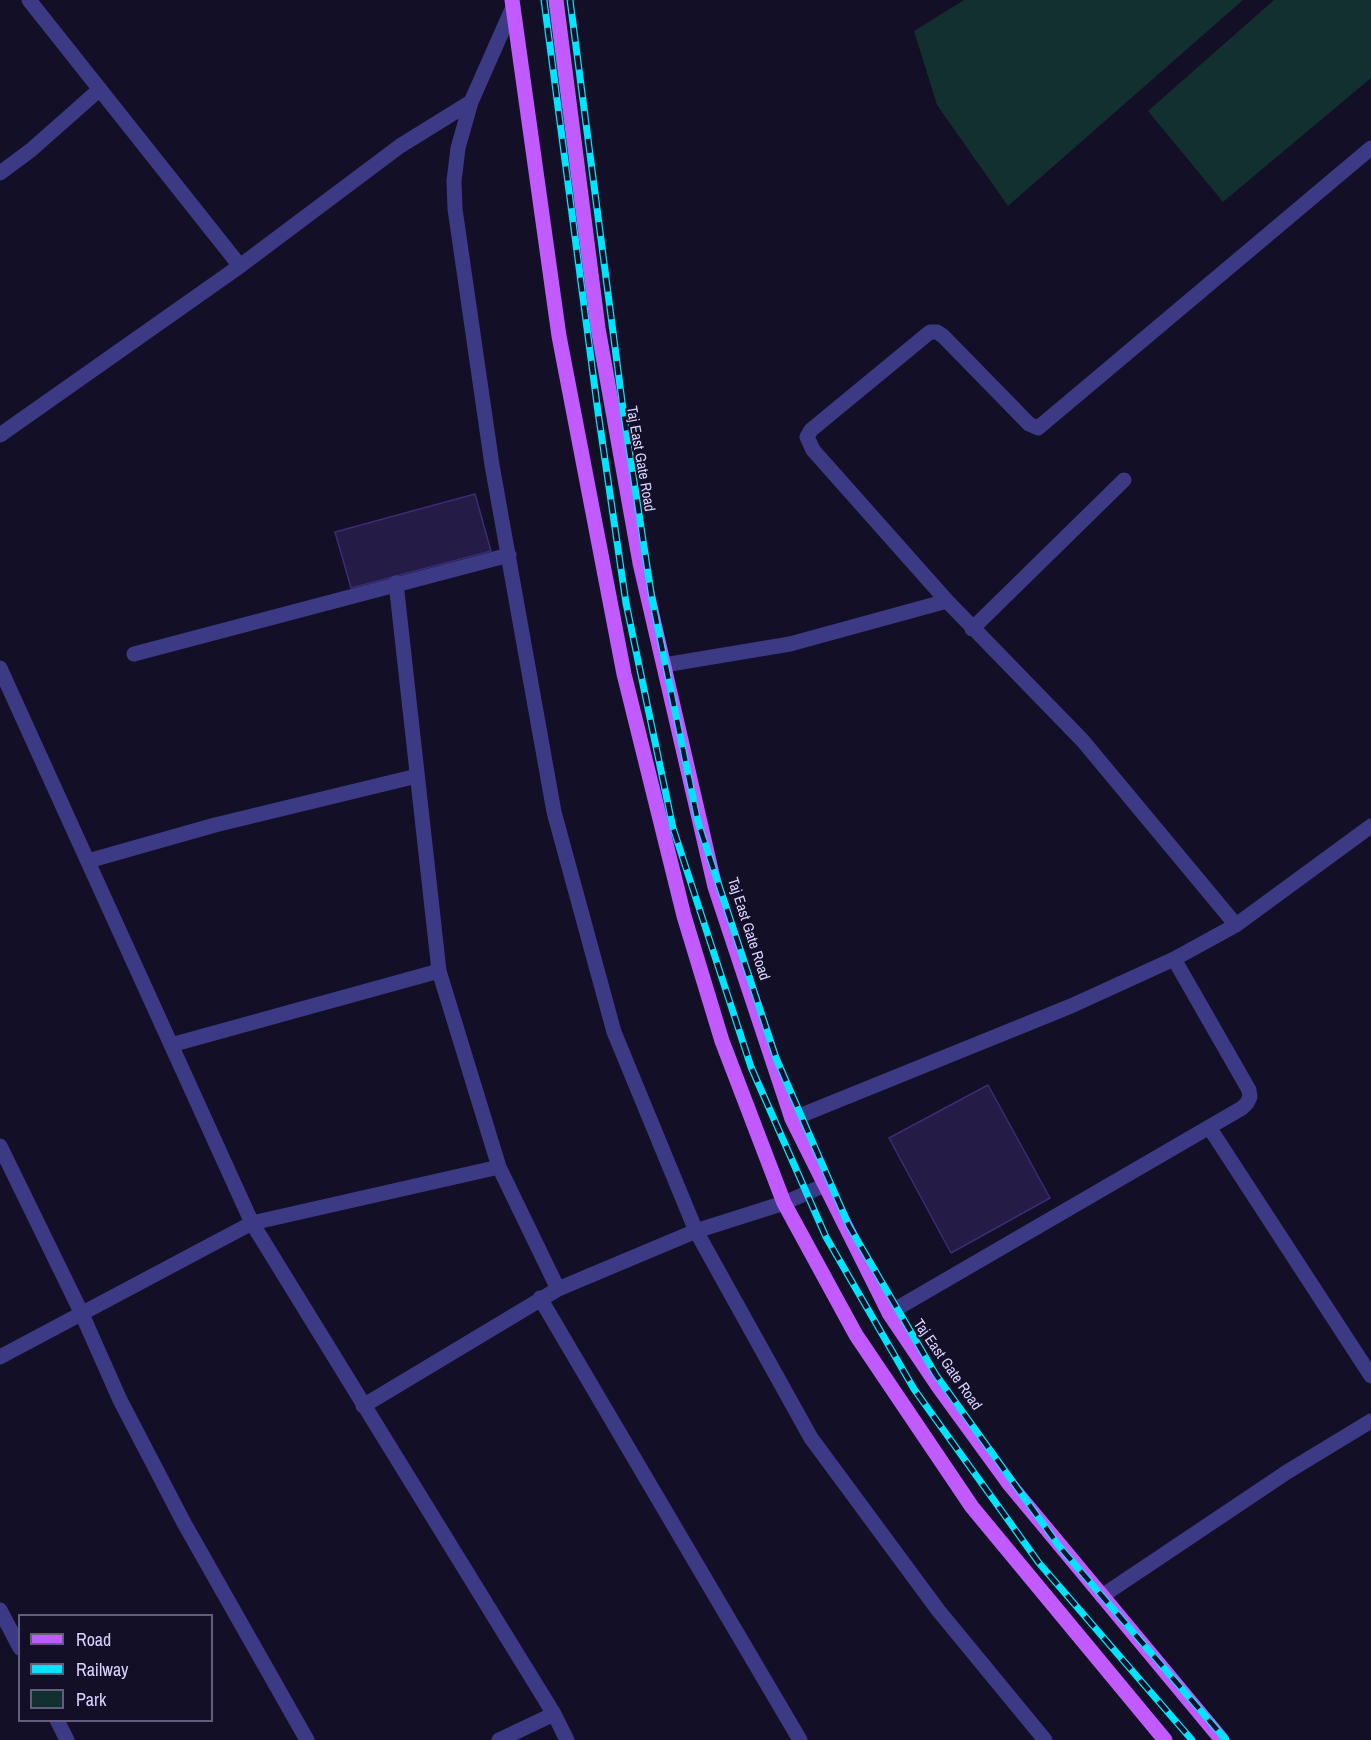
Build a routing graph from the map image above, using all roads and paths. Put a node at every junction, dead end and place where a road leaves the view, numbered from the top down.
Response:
1 (29, 0) edge
2 (556, 0) edge
3 (513, 3) edge
4 (100, 89) junction
5 (471, 102) junction
6 (1371, 148) edge
7 (0, 173) edge
8 (240, 266) junction
9 (0, 435) edge
10 (1124, 480) dead end
11 (508, 555) junction
12 (396, 584) junction
13 (947, 601) junction
14 (972, 629) junction
15 (134, 654) dead end
16 (664, 665) junction
17 (0, 668) edge
18 (417, 776) junction
19 (1371, 826) edge
20 (87, 861) junction
21 (1236, 925) junction
22 (1174, 959) junction
23 (439, 971) junction
24 (171, 1045) junction
25 (792, 1119) junction
26 (1209, 1127) junction
27 (0, 1146) edge
28 (499, 1167) junction
29 (825, 1185) junction
30 (784, 1203) junction
31 (252, 1222) junction
32 (696, 1231) junction
33 (558, 1289) junction
34 (540, 1298) junction
35 (81, 1312) junction
36 (889, 1313) junction
37 (0, 1357) edge
38 (1371, 1376) edge
39 (363, 1406) junction
40 (1371, 1421) edge
41 (1102, 1596) junction
42 (0, 1610) edge
43 (18, 1644) edge
44 (554, 1714) junction
45 (58, 1722) edge
46 (67, 1740) edge
47 (307, 1740) edge
48 (499, 1740) edge
49 (567, 1740) edge
50 (800, 1740) edge
51 (1045, 1740) edge
52 (1166, 1740) edge
53 (1222, 1740) edge

1 - 4 street
2 - 16 main road, Taj East Gate Road
3 - 5 street
3 - 30 main road
4 - 7 street
4 - 8 street
5 - 8 street
5 - 11 street
6 - 13 street
8 - 9 street
10 - 14 street
11 - 12 street
11 - 32 street
12 - 15 street
12 - 18 street
13 - 14 street
13 - 16 street
14 - 21 street
16 - 25 main road, Taj East Gate Road
17 - 20 street
18 - 20 street
18 - 23 street
19 - 21 street
20 - 24 street
21 - 22 street
22 - 25 street
22 - 26 street
23 - 24 street
23 - 28 street
24 - 31 street
25 - 29 main road, Taj East Gate Road
26 - 36 street
26 - 38 street
27 - 35 street
28 - 31 street
28 - 33 street
29 - 30 street
29 - 36 main road, Taj East Gate Road
30 - 32 street
30 - 52 main road
31 - 35 street
31 - 39 street
32 - 33 street
32 - 51 street
33 - 34 street
34 - 39 street
34 - 50 street
35 - 37 street
35 - 47 street
36 - 41 main road, Taj East Gate Road
39 - 44 street
40 - 41 street
41 - 53 main road, Taj East Gate Road
42 - 43 street
44 - 48 street
44 - 49 street
45 - 46 street

